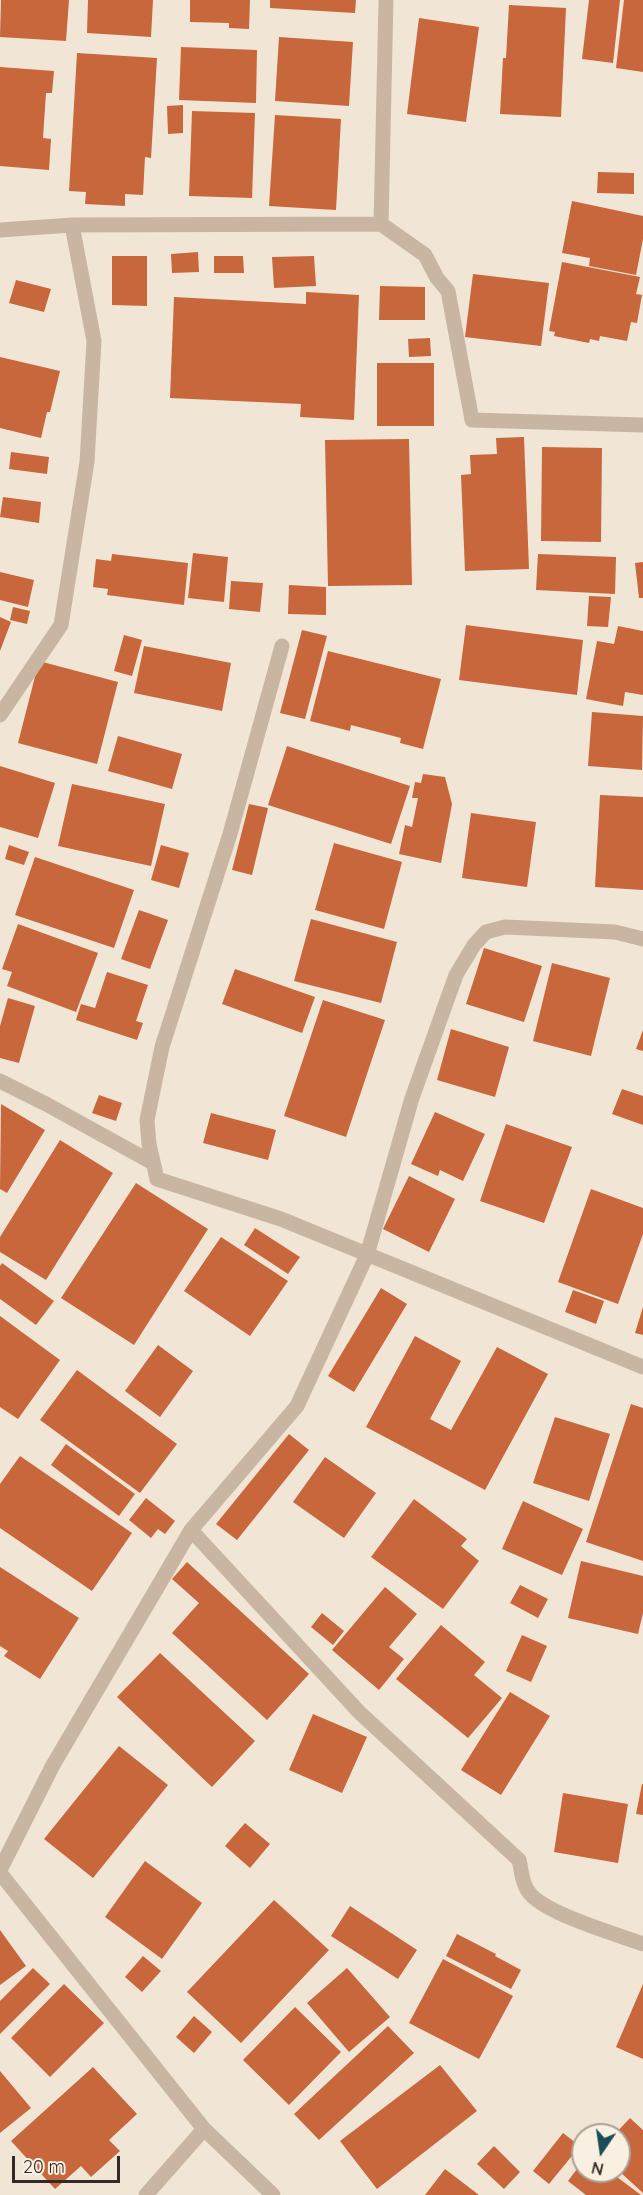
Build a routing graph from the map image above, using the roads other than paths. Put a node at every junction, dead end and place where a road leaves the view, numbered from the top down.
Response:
1 (386, 0) edge
2 (381, 224) junction
3 (72, 225) junction
4 (0, 230) edge
5 (643, 425) edge
6 (282, 646) dead end
7 (0, 715) edge
8 (643, 939) edge
9 (0, 1081) edge
10 (153, 1163) junction
11 (367, 1255) junction
12 (643, 1367) edge
13 (191, 1530) junction
14 (0, 1871) edge
15 (643, 1944) edge
16 (204, 2129) junction
17 (146, 2195) edge
18 (273, 2195) edge

1 - 2 street
2 - 3 street
2 - 5 street
3 - 4 street
3 - 7 street
6 - 10 street
8 - 11 street
9 - 10 street
10 - 11 street
11 - 12 street
11 - 13 street
13 - 14 street
13 - 15 street
14 - 16 street
16 - 17 street
16 - 18 street

